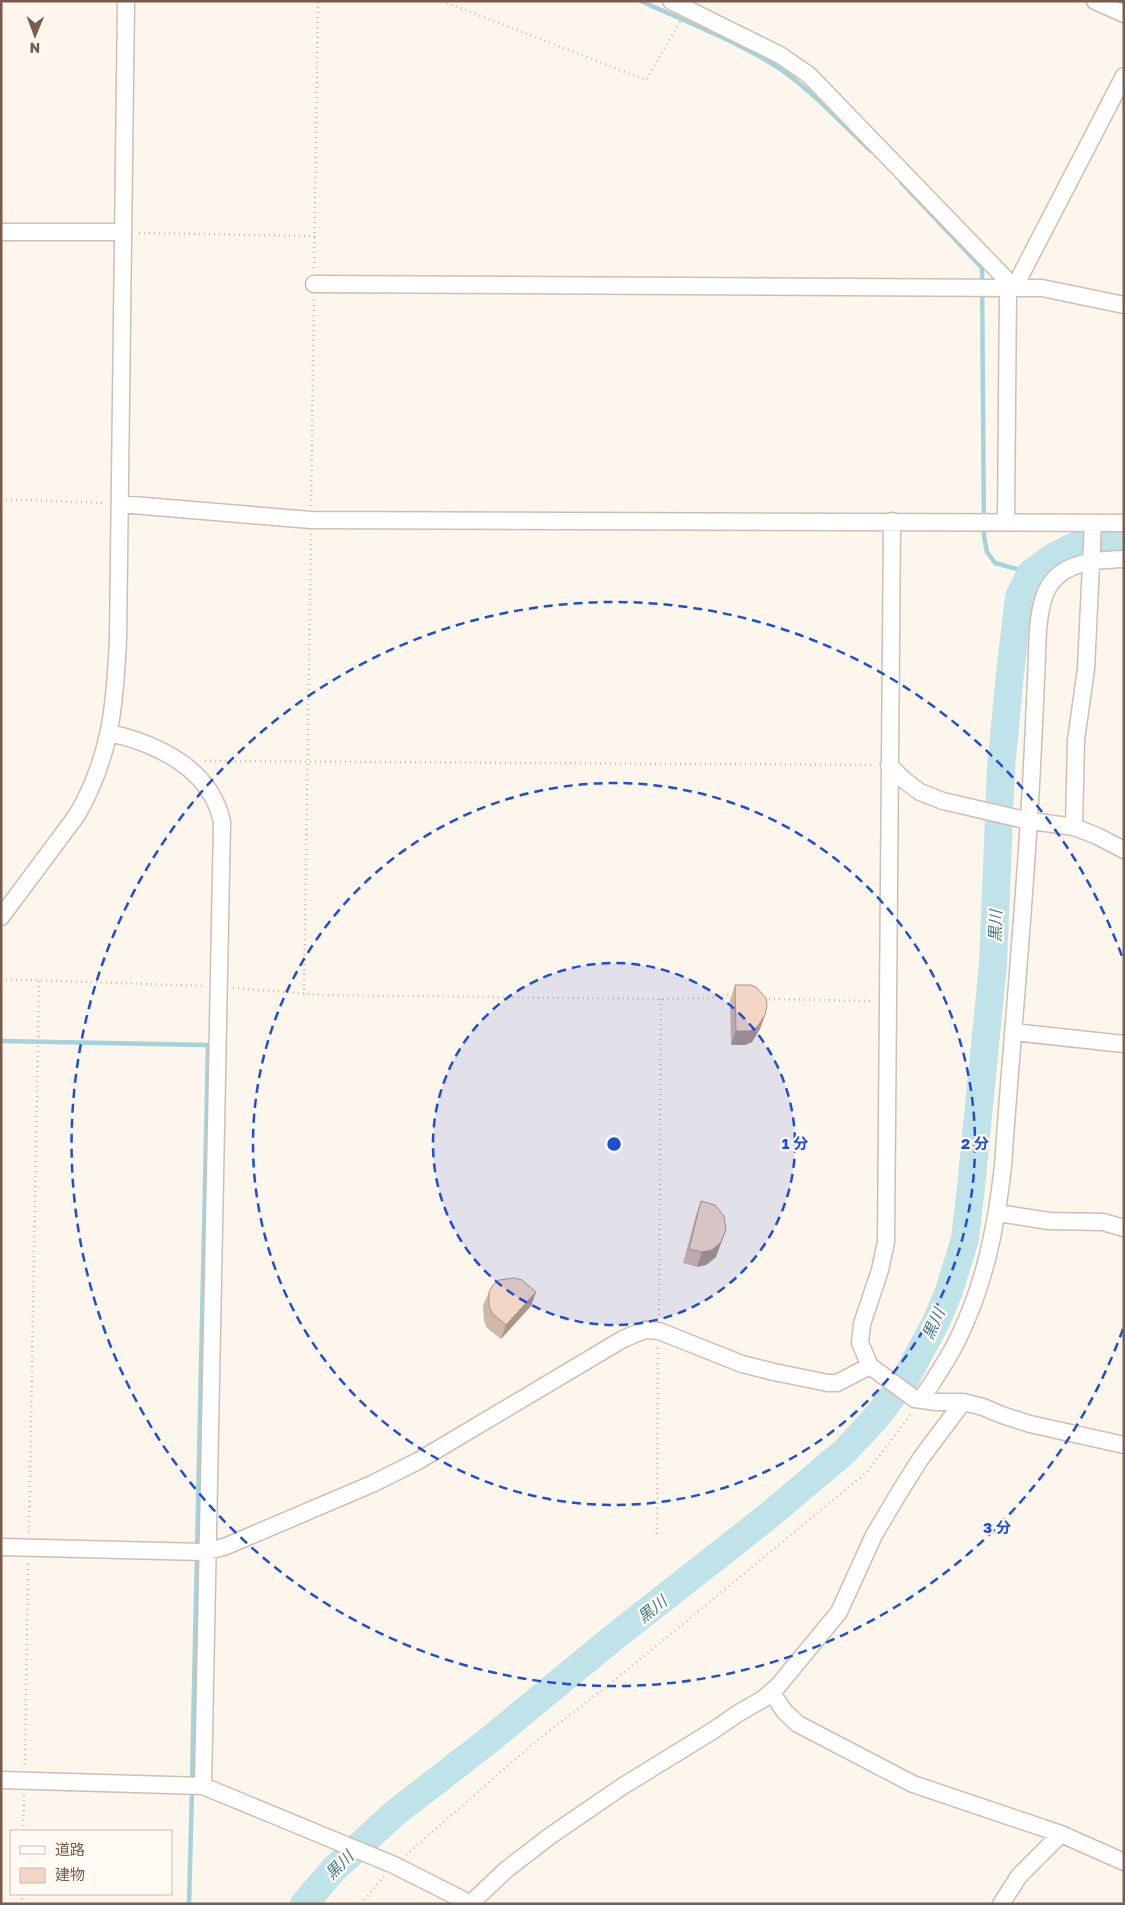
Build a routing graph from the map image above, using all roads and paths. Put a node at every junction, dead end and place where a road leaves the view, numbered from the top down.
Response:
1 (126, 1) edge
2 (318, 1) edge
3 (442, 1) edge
4 (1095, 1) edge
5 (679, 4) edge
6 (1124, 14) edge
7 (1124, 76) edge
8 (1, 232) edge
9 (123, 232) junction
10 (315, 236) junction
11 (314, 284) junction
12 (1011, 288) junction
13 (1124, 305) edge
14 (1, 500) edge
15 (120, 504) junction
16 (311, 520) junction
17 (892, 521) junction
18 (1002, 521) junction
19 (1124, 523) edge
20 (1093, 527) junction
21 (1091, 558) junction
22 (1124, 559) edge
23 (110, 732) junction
24 (307, 760) junction
25 (180, 761) junction
26 (889, 765) junction
27 (1027, 820) junction
28 (1074, 828) junction
29 (1124, 850) edge
30 (1, 918) edge
31 (1, 979) edge
32 (39, 982) junction
33 (220, 987) junction
34 (304, 995) junction
35 (740, 995) edge
36 (661, 999) junction
37 (762, 999) edge
38 (886, 1002) junction
39 (1013, 1032) junction
40 (1124, 1044) edge
41 (998, 1213) junction
42 (1124, 1228) edge
43 (658, 1331) junction
44 (873, 1368) junction
45 (918, 1400) junction
46 (963, 1402) junction
47 (1124, 1446) edge
48 (657, 1534) dead end
49 (1, 1547) edge
50 (29, 1548) junction
51 (208, 1550) junction
52 (771, 1692) junction
53 (1, 1780) edge
54 (24, 1781) junction
55 (203, 1786) junction
56 (23, 1830) edge
57 (1060, 1834) junction
58 (1124, 1862) edge
59 (394, 1865) junction
60 (361, 1904) edge
61 (470, 1904) edge
62 (1002, 1904) edge

1 - 9 street
2 - 10 path
3 - 5 path
4 - 6 street
5 - 12 street
7 - 12 street
8 - 9 street
9 - 10 path
9 - 15 street
10 - 11 path
11 - 12 street
11 - 16 path
12 - 13 street
12 - 18 street
14 - 15 path
15 - 16 street
15 - 23 street
16 - 17 street
16 - 24 path
17 - 18 street
17 - 26 street
18 - 20 street
19 - 20 street
20 - 21 street
21 - 22 street
21 - 27 street
21 - 28 street
23 - 25 street
23 - 30 street
24 - 25 path
24 - 26 path
24 - 34 path
25 - 33 street
26 - 27 street
26 - 38 street
27 - 28 street
27 - 39 street
28 - 29 street
31 - 32 path
32 - 33 path
32 - 50 path
33 - 34 path
33 - 51 street
34 - 36 path
35 - 36 path
36 - 43 path
37 - 38 path
38 - 44 street
39 - 40 street
39 - 41 street
41 - 42 street
41 - 45 street
43 - 44 street
43 - 48 path
43 - 51 street
44 - 45 street
45 - 46 street
45 - 59 path
46 - 47 street
46 - 52 street
49 - 50 street
50 - 51 street
50 - 54 path
51 - 55 street
52 - 57 street
52 - 61 street
53 - 54 street
54 - 55 street
54 - 56 path
55 - 59 street
57 - 58 street
57 - 62 street
59 - 60 path
59 - 61 street

